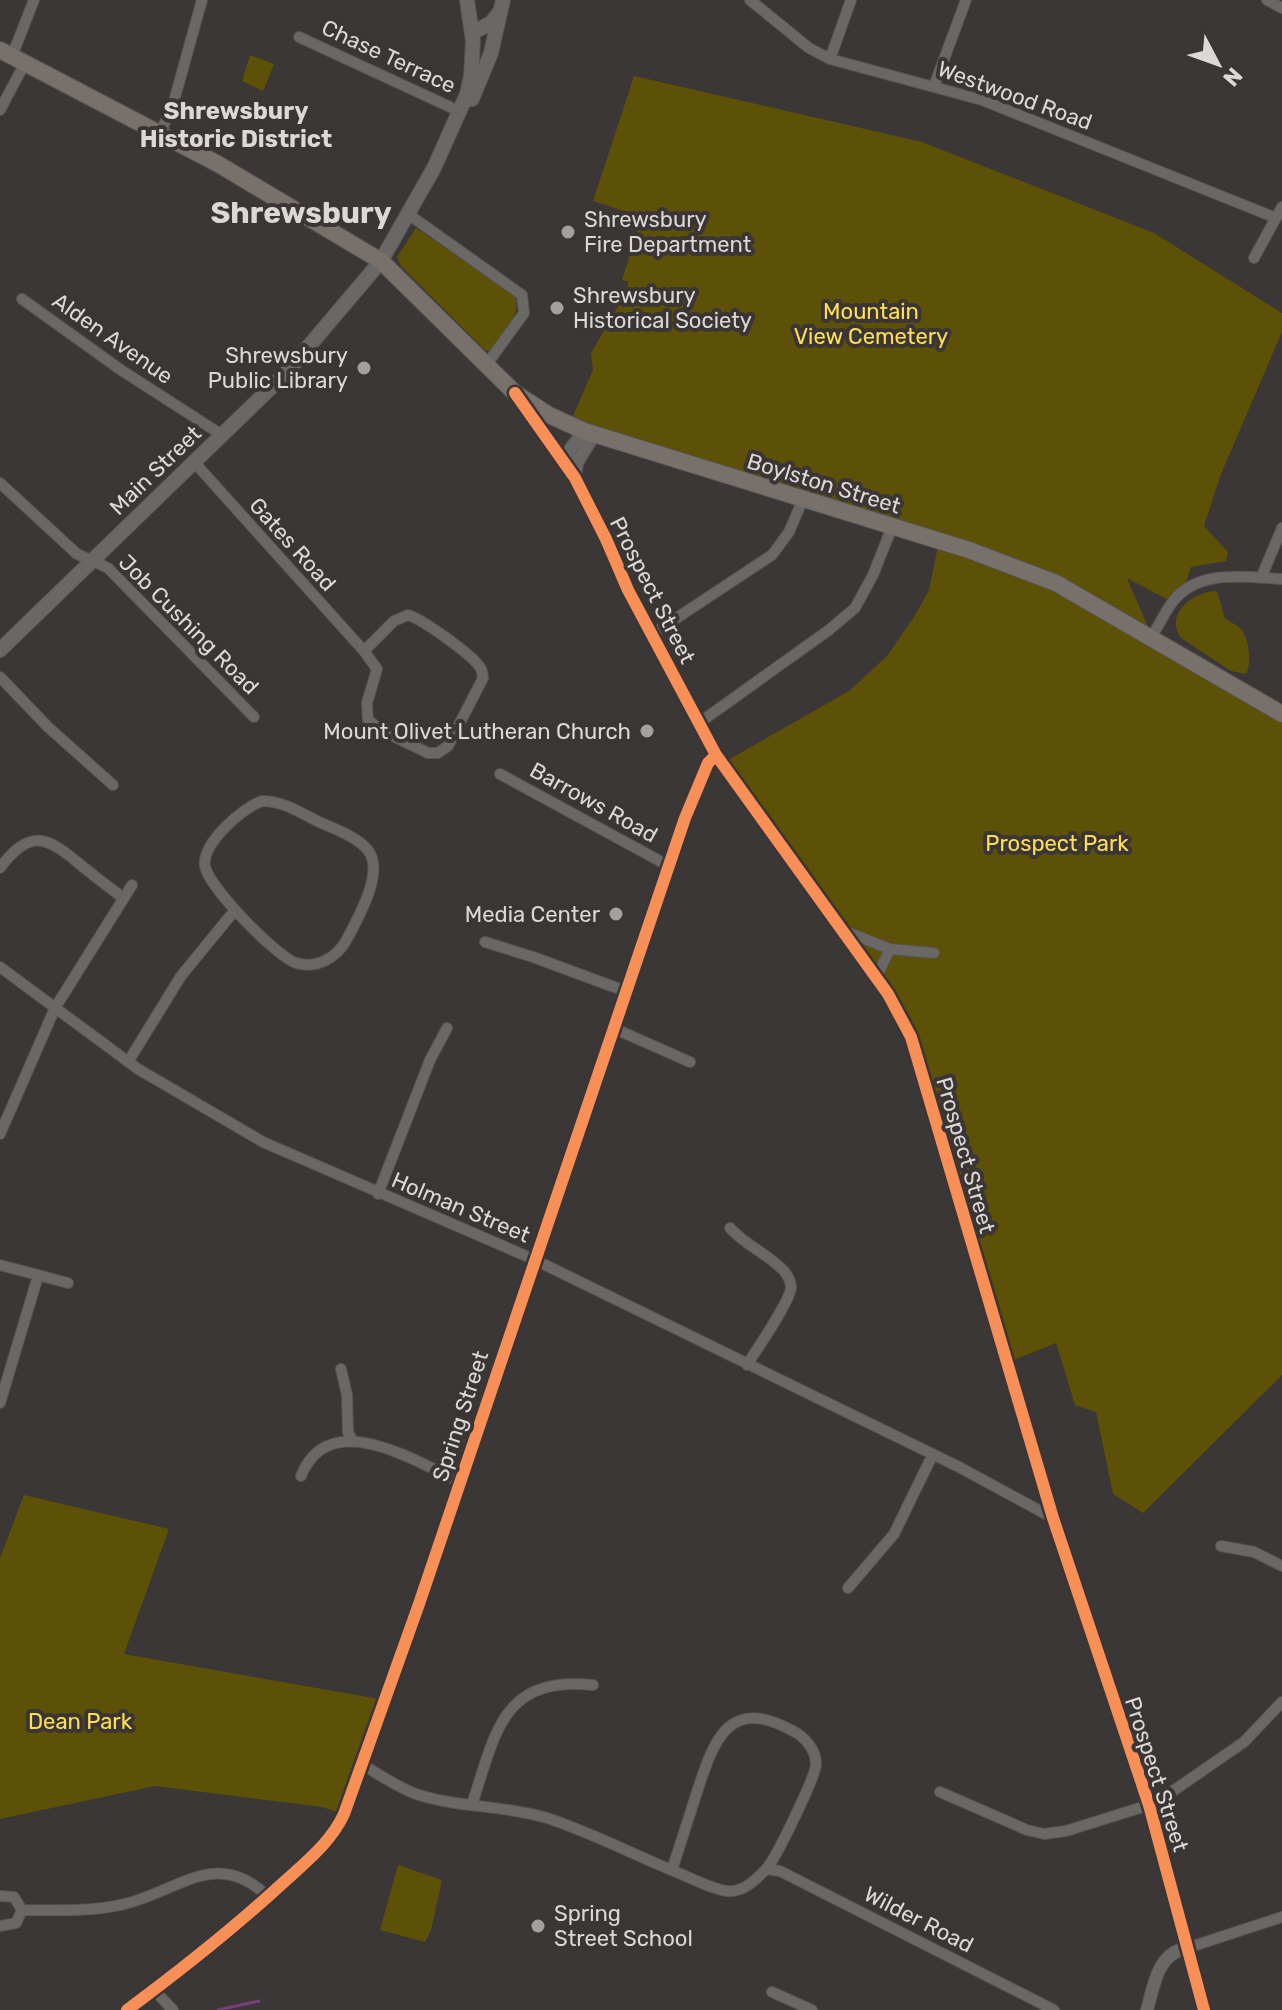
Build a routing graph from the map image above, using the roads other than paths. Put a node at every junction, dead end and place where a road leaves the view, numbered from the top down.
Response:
1 (34, 0) edge
2 (202, 0) edge
3 (467, 0) edge
4 (750, 0) edge
5 (851, 0) edge
6 (966, 0) edge
7 (1267, 0) edge
8 (501, 7) edge
9 (1282, 8) edge
10 (299, 37) dead end
11 (472, 37) junction
12 (494, 39) junction
13 (12, 57) edge
14 (830, 59) junction
15 (934, 86) junction
16 (0, 110) edge
17 (461, 112) junction
18 (160, 134) junction
19 (1282, 207) edge
20 (408, 214) junction
21 (1276, 218) junction
22 (1254, 258) dead end
23 (381, 261) junction
24 (22, 299) dead end
25 (487, 364) junction
26 (515, 393) junction
27 (589, 433) junction
28 (222, 435) junction
29 (194, 462) junction
30 (565, 464) junction
31 (575, 478) junction
32 (0, 483) edge
33 (803, 499) junction
34 (892, 527) junction
35 (1282, 528) edge
36 (94, 560) junction
37 (1261, 578) junction
38 (1282, 579) edge
39 (651, 635) junction
40 (1152, 636) junction
41 (0, 650) edge
42 (364, 651) junction
43 (0, 677) edge
44 (1282, 714) edge
45 (254, 717) dead end
46 (699, 723) junction
47 (716, 755) junction
48 (500, 774) dead end
49 (113, 785) dead end
50 (669, 866) junction
51 (0, 868) edge
52 (132, 885) dead end
53 (122, 897) junction
54 (235, 910) junction
55 (840, 929) junction
56 (485, 942) dead end
57 (890, 949) junction
58 (934, 953) dead end
59 (0, 967) edge
60 (876, 978) junction
61 (625, 991) junction
62 (55, 1008) junction
63 (447, 1028) dead end
64 (613, 1028) junction
65 (128, 1062) junction
66 (690, 1062) dead end
67 (0, 1134) edge
68 (378, 1194) junction
69 (730, 1228) dead end
70 (533, 1259) junction
71 (0, 1265) edge
72 (38, 1276) junction
73 (68, 1283) dead end
74 (747, 1365) junction
75 (341, 1369) dead end
76 (0, 1403) edge
77 (353, 1442) junction
78 (933, 1454) junction
79 (301, 1476) dead end
80 (460, 1482) junction
81 (1045, 1493) junction
82 (1028, 1504) junction
83 (1053, 1518) junction
84 (1221, 1546) dead end
85 (1282, 1566) edge
86 (848, 1588) dead end
87 (593, 1685) dead end
88 (1282, 1702) edge
89 (363, 1765) junction
90 (940, 1792) dead end
91 (472, 1804) junction
92 (1149, 1805) junction
93 (767, 1869) junction
94 (672, 1870) junction
95 (0, 1896) edge
96 (268, 1897) junction
97 (22, 1910) junction
98 (1282, 1917) edge
99 (0, 1926) edge
100 (1187, 1948) junction
101 (154, 1990) junction
102 (772, 1992) dead end
103 (127, 2010) edge
104 (173, 2010) edge
105 (812, 2010) edge
106 (1054, 2010) edge
107 (1147, 2010) edge
108 (1204, 2010) edge

1 - 13 street
2 - 18 street
3 - 11 main road
4 - 14 street, Westwood Road
5 - 14 street
6 - 15 street
7 - 9 street
8 - 11 main road, Main Street
8 - 12 main road, Main Street
10 - 17 street, Chase Terrace
11 - 12 main road
11 - 17 main road, Main Street
12 - 17 main road, Main Street
13 - 16 street
13 - 18 main road, Boylston Street
14 - 15 street, Westwood Road
15 - 21 street, Westwood Road
17 - 20 main road, Main Street
18 - 23 main road, Boylston Street
19 - 21 street
20 - 23 main road, Main Street
20 - 25 street
21 - 22 street
23 - 25 main road, Boylston Street
23 - 28 main road, Main Street
24 - 28 street, Alden Avenue
25 - 26 main road, Boylston Street
26 - 27 main road, Boylston Street
26 - 30 street, Prospect Street
27 - 30 street
27 - 31 street
27 - 33 main road, Boylston Street
28 - 29 main road, Main Street
29 - 36 main road, Main Street
29 - 42 street, Gates Road
30 - 31 street, Prospect Street
31 - 39 street, Prospect Street
32 - 36 street, Job Cushing Road
33 - 34 main road, Boylston Street
33 - 39 street
34 - 40 main road, Boylston Street
34 - 46 street
35 - 37 street
36 - 41 main road, Main Street
36 - 45 street, Job Cushing Road
37 - 38 street
37 - 40 street
39 - 46 street, Prospect Street
40 - 44 main road, Boylston Street
42 - 42 street, Gates Road
43 - 49 street
46 - 47 street, Prospect Street
47 - 50 street, Spring Street
47 - 55 street, Prospect Street
48 - 50 street, Barrows Road
50 - 61 street, Spring Street
51 - 53 street
52 - 53 street
53 - 62 street
54 - 54 street
54 - 65 street
55 - 57 street
55 - 60 street, Prospect Street
56 - 61 street
57 - 58 street
57 - 60 street
59 - 62 street, Holman Street
60 - 81 street, Prospect Street
61 - 64 street, Spring Street
62 - 65 street, Holman Street
62 - 67 street
63 - 68 street
64 - 66 street
64 - 70 street, Spring Street
65 - 68 street, Holman Street
68 - 70 street, Holman Street
69 - 74 street
70 - 74 street, Holman Street
70 - 80 street, Spring Street
71 - 72 street
72 - 73 street
72 - 76 street
74 - 78 street, Holman Street
75 - 77 street
77 - 79 street
77 - 80 street
78 - 82 street, Holman Street
78 - 86 street
80 - 89 street, Spring Street
81 - 82 street
81 - 83 street, Prospect Street
82 - 83 street, Holman Street
83 - 92 street, Prospect Street
84 - 85 street
87 - 91 street
88 - 92 street
89 - 91 street
89 - 96 street, Spring Street
90 - 92 street
91 - 94 street
92 - 100 street, Prospect Street
93 - 94 street
93 - 94 street
93 - 106 street, Wilder Road
95 - 97 street
96 - 97 street
96 - 101 street, Spring Street
97 - 99 street
98 - 100 street
100 - 107 street
100 - 108 street, Prospect Street
101 - 103 street, Spring Street
101 - 104 street
102 - 105 street

